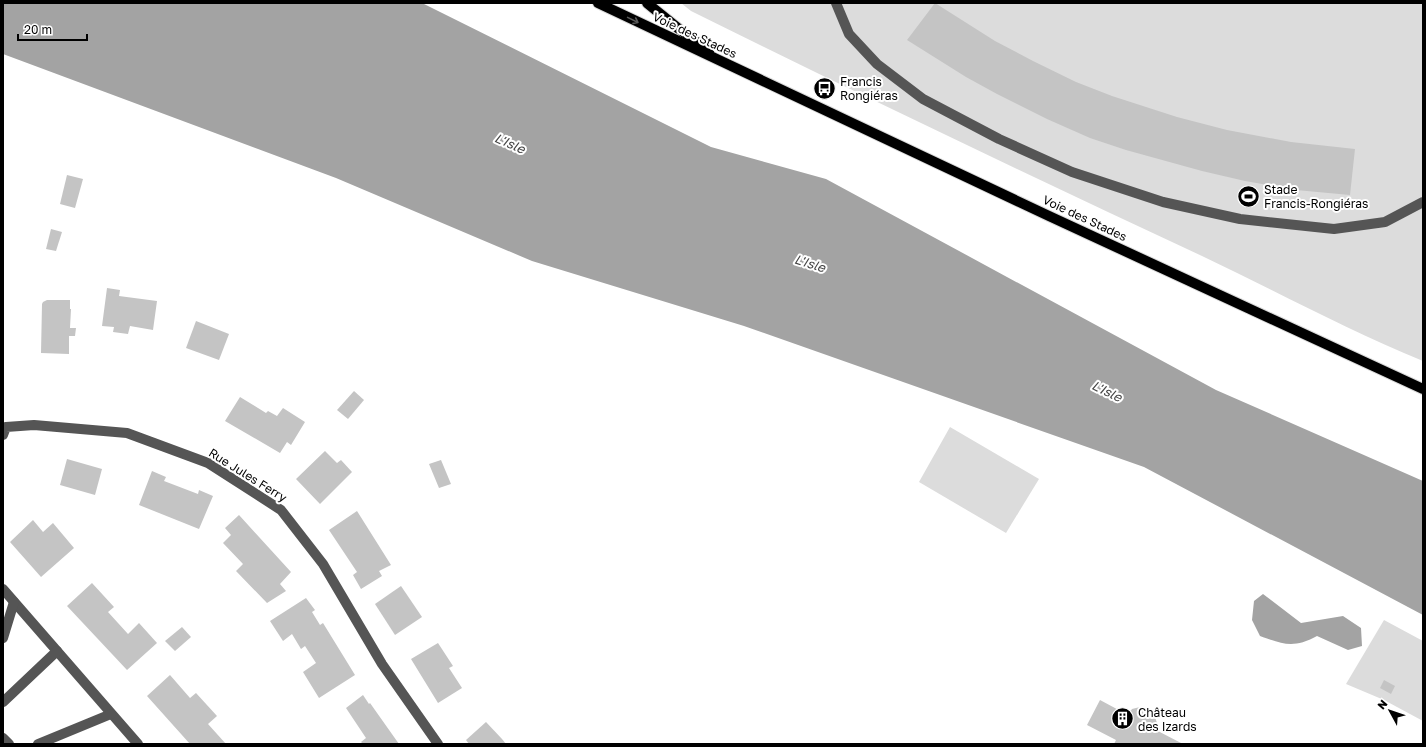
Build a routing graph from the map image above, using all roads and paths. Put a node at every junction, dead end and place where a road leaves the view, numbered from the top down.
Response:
1 (598, 3) edge
2 (647, 3) edge
3 (836, 3) edge
4 (738, 69) junction
5 (1423, 202) edge
6 (1423, 389) edge
7 (3, 435) edge
8 (3, 589) edge
9 (14, 602) junction
10 (3, 638) edge
11 (57, 652) junction
12 (3, 702) edge
13 (111, 714) junction
14 (3, 738) edge
15 (9, 744) edge
16 (38, 744) edge
17 (138, 744) edge
18 (438, 744) edge

1 -> 4 main road, Voie des Stades
2 - 4 main road, Voie des Stades
3 - 5 street
4 - 6 main road, Voie des Stades
7 - 18 street, Rue Jules Ferry
8 - 9 street
9 - 10 street
9 - 11 street
11 - 12 street
11 - 13 street
13 - 16 street
13 - 17 street
14 - 15 street

